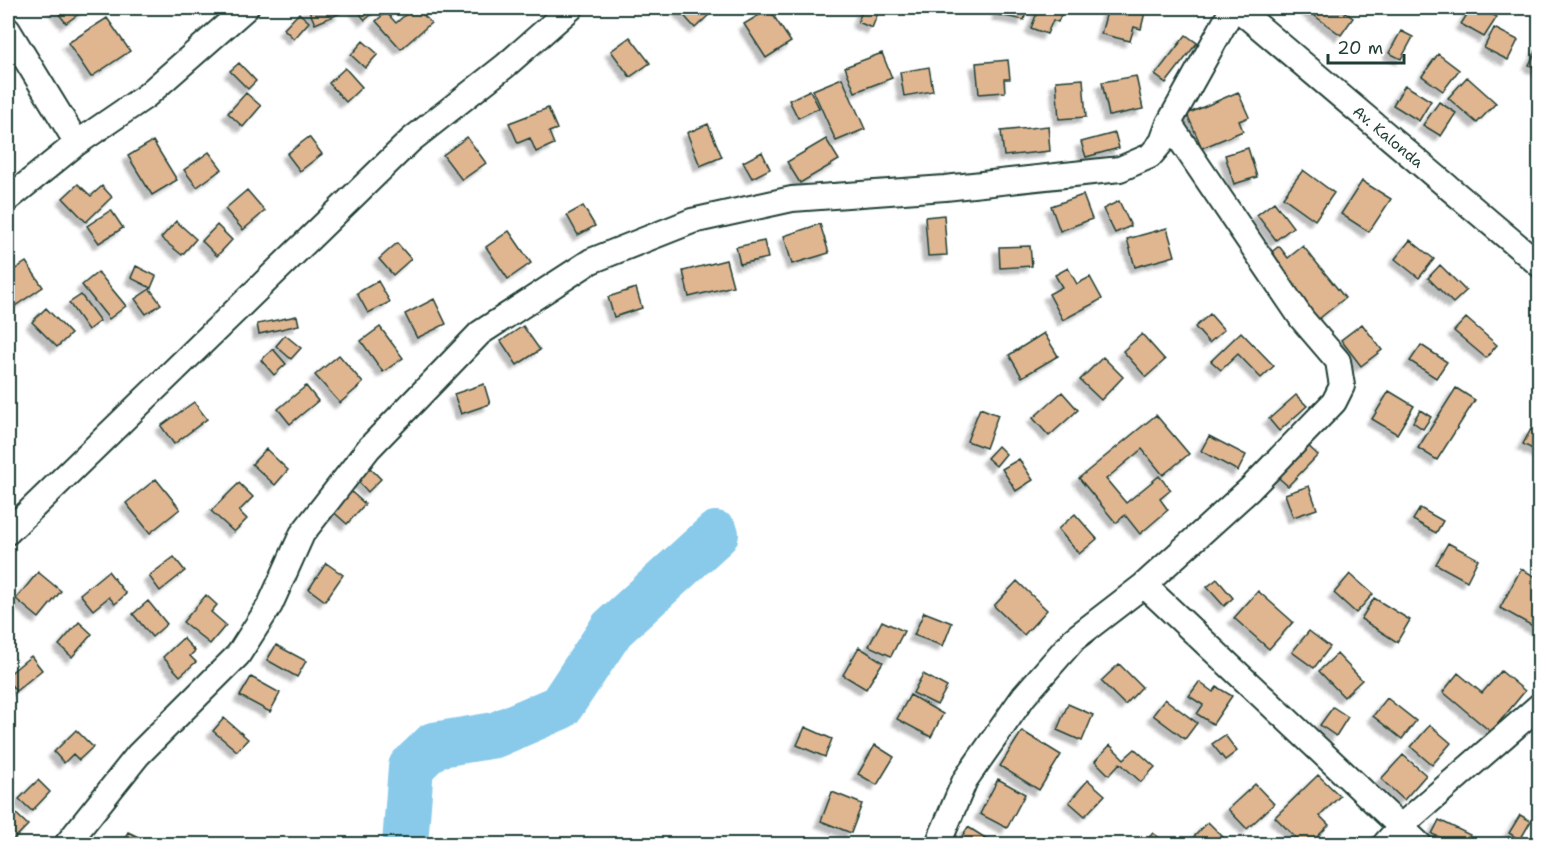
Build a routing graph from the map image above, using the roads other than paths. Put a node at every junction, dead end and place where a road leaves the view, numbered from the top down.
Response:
1 (246, 8) edge
2 (571, 8) edge
3 (1235, 8) edge
4 (8, 30) edge
5 (1169, 123) junction
6 (76, 143) junction
7 (8, 200) edge
8 (1539, 265) edge
9 (8, 532) edge
10 (1144, 585) junction
11 (1539, 705) edge
12 (1393, 836) edge
13 (67, 844) edge
14 (938, 844) edge
15 (1419, 844) edge

1 - 6 street
2 - 9 street
3 - 5 street
3 - 8 street, Av. Kalonda
4 - 6 street
5 - 10 street
5 - 13 street
6 - 7 street
10 - 12 street
10 - 14 street
11 - 12 street
12 - 15 street

